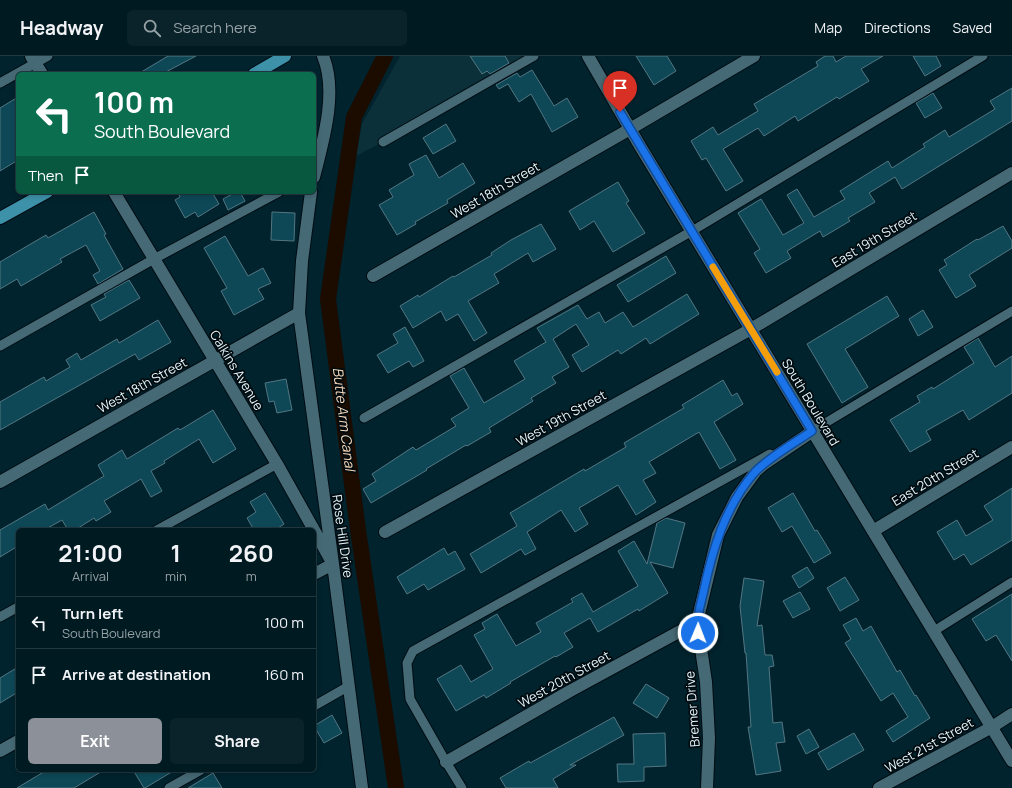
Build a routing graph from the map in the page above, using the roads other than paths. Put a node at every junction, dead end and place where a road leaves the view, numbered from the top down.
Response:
1 (48, 56) edge
2 (285, 56) edge
3 (323, 56) edge
4 (534, 56) edge
5 (588, 56) edge
6 (754, 56) edge
7 (983, 56) edge
8 (33, 60) edge
9 (41, 72) edge
10 (257, 72) edge
11 (0, 83) edge
12 (630, 129) junction
13 (383, 142) dead end
14 (316, 165) edge
15 (1012, 173) edge
16 (43, 194) edge
17 (115, 194) edge
18 (275, 194) edge
19 (311, 194) edge
20 (0, 218) edge
21 (692, 231) junction
22 (154, 259) junction
23 (373, 276) dead end
24 (1012, 311) edge
25 (299, 313) junction
26 (751, 329) junction
27 (0, 346) edge
28 (215, 360) junction
29 (364, 418) dead end
30 (812, 431) junction
31 (1012, 447) edge
32 (277, 464) junction
33 (0, 482) edge
34 (161, 528) edge
35 (313, 528) edge
36 (873, 531) junction
37 (386, 532) dead end
38 (316, 534) edge
39 (333, 564) junction
40 (316, 573) edge
41 (1012, 582) edge
42 (16, 608) edge
43 (0, 617) edge
44 (697, 622) junction
45 (934, 631) junction
46 (349, 686) junction
47 (316, 705) edge
48 (1012, 714) edge
49 (992, 727) junction
50 (16, 742) edge
51 (0, 751) edge
52 (1012, 761) edge
53 (446, 762) junction
54 (197, 772) edge
55 (169, 788) edge
56 (362, 788) edge
57 (462, 788) edge
58 (707, 788) edge
59 (879, 788) edge

1 - 8 lane
2 - 10 main road
3 - 14 street
4 - 13 lane
5 - 12 street, South Boulevard
6 - 12 street, West 18th Street
7 - 21 lane
8 - 9 street
8 - 11 lane
12 - 21 street, South Boulevard
12 - 23 street, West 18th Street
15 - 26 street, East 19th Street
16 - 20 main road
17 - 22 street, Calkins Avenue
18 - 22 lane
19 - 25 street, Rose Hill Drive
21 - 26 street, South Boulevard
21 - 29 lane
22 - 27 lane
22 - 28 street, Calkins Avenue
24 - 30 lane
25 - 28 street, West 18th Street
25 - 39 street, Rose Hill Drive
26 - 30 street, South Boulevard
26 - 37 street, West 19th Street
28 - 32 street, Calkins Avenue
28 - 33 street, West 18th Street
30 - 36 street, South Boulevard
30 - 44 street, Bremer Drive
30 - 53 lane
31 - 36 street, East 20th Street
32 - 34 lane
32 - 35 street, Calkins Avenue
36 - 45 street, South Boulevard
38 - 39 street, Calkins Avenue
39 - 40 street
39 - 46 street, Rose Hill Drive
41 - 45 lane
42 - 43 lane
44 - 53 street, West 20th Street
44 - 58 street, Bremer Drive
45 - 49 street, South Boulevard
46 - 47 lane
46 - 56 street, Rose Hill Drive
48 - 49 street, West 21st Street
49 - 52 street, South Boulevard
49 - 59 street, West 21st Street
50 - 51 street
53 - 57 lane
54 - 55 lane

